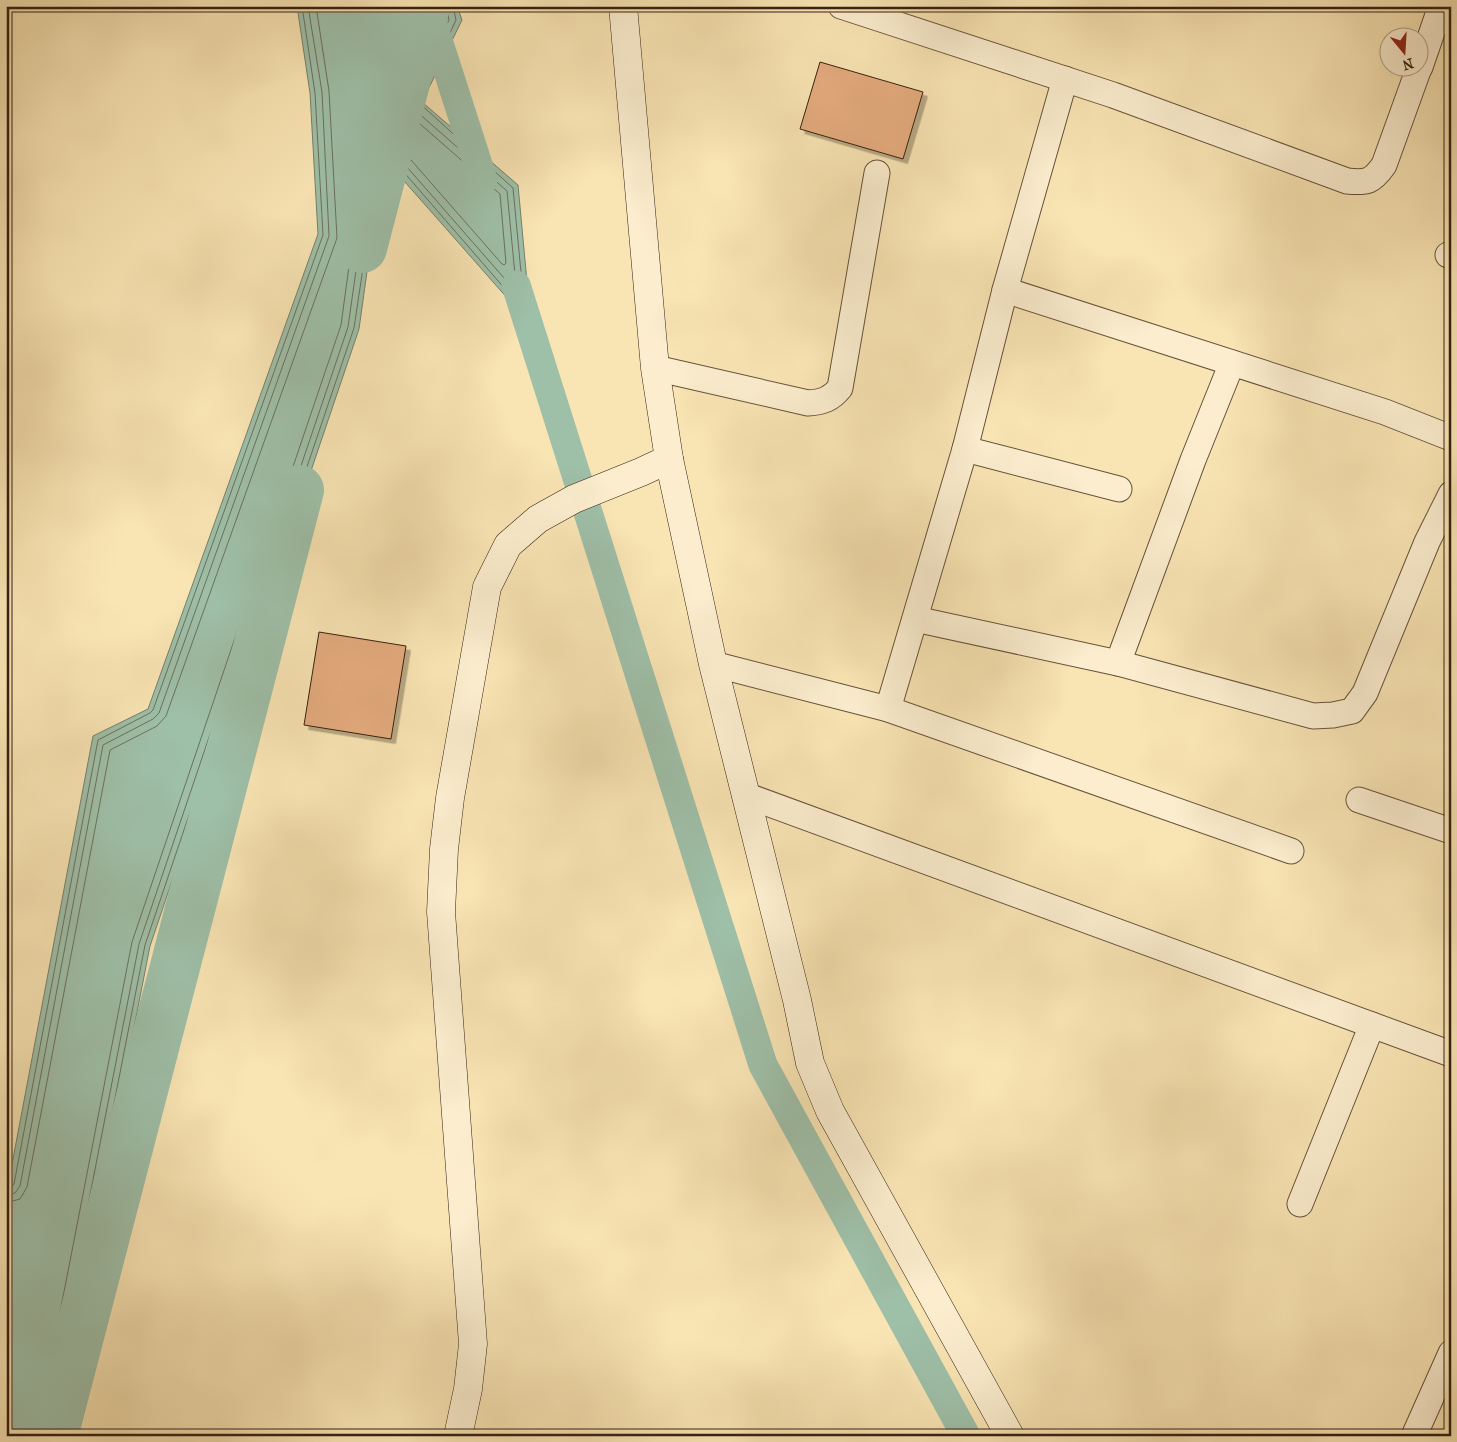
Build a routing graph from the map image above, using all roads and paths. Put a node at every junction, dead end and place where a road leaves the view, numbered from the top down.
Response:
1 (623, 6) edge
2 (841, 6) edge
3 (1441, 6) edge
4 (1430, 36) edge
5 (1415, 78) edge
6 (1065, 79) junction
7 (877, 173) dead end
8 (1005, 290) junction
9 (1232, 362) junction
10 (656, 368) junction
11 (1451, 438) edge
12 (964, 448) junction
13 (669, 459) junction
14 (1119, 489) dead end
15 (1451, 494) edge
16 (915, 619) junction
17 (713, 664) junction
18 (1118, 664) junction
19 (888, 709) junction
20 (745, 795) junction
21 (1359, 800) dead end
22 (1451, 831) edge
23 (1292, 851) dead end
24 (1372, 1025) junction
25 (1451, 1054) edge
26 (1300, 1204) dead end
27 (1451, 1353) edge
28 (458, 1436) edge
29 (1010, 1436) edge
30 (1414, 1436) edge

1 - 10 street
2 - 6 street
3 - 4 street
5 - 6 street
6 - 8 street
7 - 10 street
8 - 9 street
8 - 12 street
9 - 11 street
9 - 18 street
10 - 13 street
12 - 14 street
12 - 16 street
13 - 17 street
13 - 28 street
15 - 18 street
16 - 18 street
16 - 19 street
17 - 19 street
17 - 20 street
19 - 23 street
20 - 24 street
20 - 29 street
21 - 22 street
24 - 25 street
24 - 26 street
27 - 30 street

